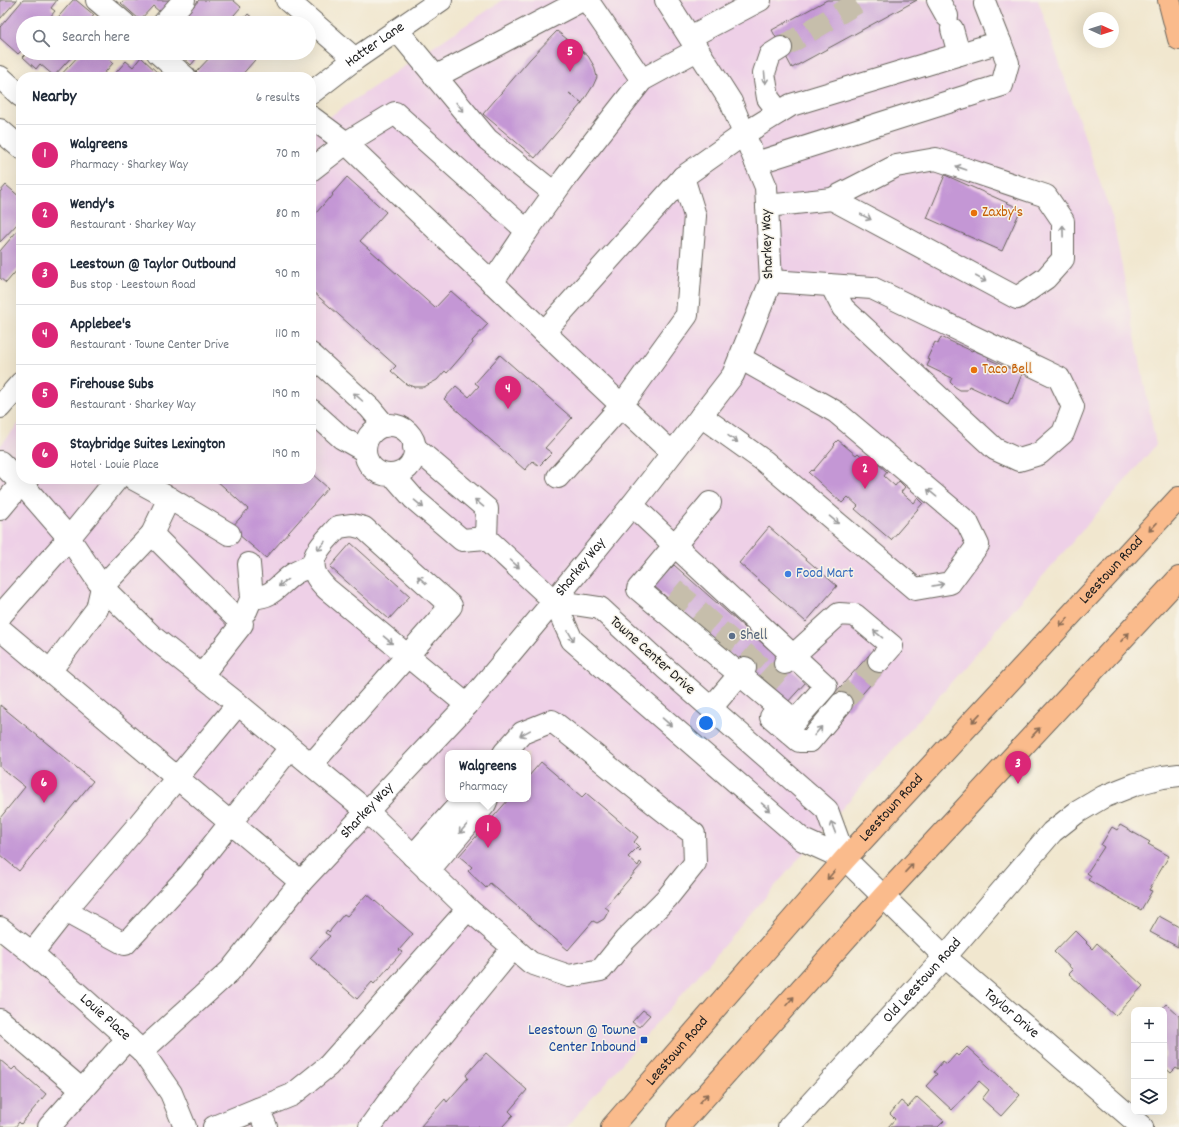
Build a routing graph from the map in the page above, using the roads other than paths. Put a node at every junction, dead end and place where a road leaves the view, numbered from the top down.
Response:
1 (97, 0) edge
2 (184, 0) edge
3 (287, 0) edge
4 (441, 0) edge
5 (582, 0) edge
6 (587, 0) edge
7 (666, 0) edge
8 (760, 0) edge
9 (1168, 0) edge
10 (985, 4) dead end
11 (945, 15) edge
12 (116, 16) edge
13 (170, 16) edge
14 (305, 16) edge
15 (316, 25) edge
16 (397, 30) junction
17 (1179, 38) edge
18 (1000, 42) junction
19 (694, 44) junction
20 (781, 48) tunnel mouth
21 (959, 54) junction
22 (355, 59) junction
23 (166, 60) edge
24 (179, 72) edge
25 (0, 77) edge
26 (435, 77) junction
27 (642, 80) junction
28 (316, 89) edge
29 (16, 91) edge
30 (779, 112) junction
31 (316, 121) edge
32 (0, 130) edge
33 (744, 134) junction
34 (346, 143) junction
35 (16, 144) edge
36 (756, 163) junction
37 (316, 166) edge
38 (683, 177) junction
39 (554, 193) junction
40 (832, 198) junction
41 (767, 206) junction
42 (527, 231) junction
43 (771, 281) junction
44 (492, 283) junction
45 (831, 285) junction
46 (544, 332) junction
47 (740, 358) junction
48 (316, 359) edge
49 (16, 389) edge
50 (622, 405) junction
51 (0, 407) edge
52 (316, 415) edge
53 (701, 416) junction
54 (385, 426) junction
55 (414, 447) junction
56 (365, 450) junction
57 (672, 453) junction
58 (0, 462) edge
59 (393, 475) junction
60 (16, 476) edge
61 (558, 477) dead end
62 (21, 484) edge
63 (25, 484) edge
64 (113, 484) edge
65 (143, 484) edge
66 (169, 498) junction
67 (1179, 498) edge
68 (710, 503) dead end
69 (632, 505) junction
70 (0, 509) edge
71 (152, 534) junction
72 (229, 534) dead end
73 (69, 538) junction
74 (486, 538) junction
75 (675, 545) junction
76 (249, 564) dead end
77 (313, 565) junction
78 (1179, 578) edge
79 (102, 587) junction
80 (252, 597) junction
81 (554, 601) junction
82 (0, 616) edge
83 (242, 624) junction
84 (0, 629) edge
85 (408, 656) junction
86 (789, 659) junction
87 (879, 662) tunnel mouth
88 (50, 671) junction
89 (742, 671) junction
90 (202, 675) junction
91 (762, 688) junction
92 (238, 704) junction
93 (841, 704) tunnel mouth
94 (467, 705) junction
95 (711, 708) junction
96 (290, 748) junction
97 (507, 750) edge
98 (312, 764) junction
99 (1179, 775) edge
100 (177, 777) junction
101 (462, 802) edge
102 (486, 802) edge
103 (368, 812) junction
104 (231, 823) junction
105 (846, 859) junction
106 (420, 863) junction
107 (301, 882) junction
108 (883, 897) junction
109 (468, 909) junction
110 (65, 911) junction
111 (0, 928) edge
112 (513, 948) junction
113 (32, 953) junction
114 (946, 957) junction
115 (0, 1020) edge
116 (135, 1045) junction
117 (82, 1090) junction
118 (262, 1118) edge
119 (49, 1127) edge
120 (185, 1127) edge
121 (214, 1127) edge
122 (370, 1127) edge
123 (612, 1127) edge
124 (678, 1127) edge
125 (789, 1127) edge
126 (1142, 1127) edge

1 - 12 street
2 - 13 street
3 - 14 street
4 - 16 street, Hatter Lane
5 - 26 street
6 - 27 street
7 - 19 street, Sharkey Way
8 - 19 street
9 - 17 main road
10 - 18 street
11 - 21 street
15 - 22 street
16 - 22 street, Hatter Lane
16 - 26 street
18 - 21 street
18 - 36 street
19 - 27 street
19 - 33 street, Sharkey Way
20 -> 30 street
21 - 30 street
22 - 28 street, Hatter Lane
23 - 24 street
25 - 29 street
26 -> 39 street
27 - 39 street
30 - 33 street
31 - 34 street
32 - 35 street
33 - 36 street, Sharkey Way
33 - 38 street
34 - 37 street
34 - 42 street
34 - 44 street
36 - 41 street, Sharkey Way
38 - 46 street
38 - 50 street
39 - 42 street
40 -> 40 street
40 - 41 street
41 - 43 street, Sharkey Way
42 - 44 street
43 - 45 street
43 - 47 street, Sharkey Way
44 - 46 street
45 - 45 street
46 - 50 street
47 - 53 street, Sharkey Way
53 -> 47 street
54 -> 48 street
49 - 51 street
50 - 57 street
50 - 61 street
52 - 56 street
53 - 57 street, Sharkey Way
54 - 55 street
54 - 56 street
55 - 59 street
74 -> 55 street
56 - 59 street
57 - 69 street, Sharkey Way
58 - 60 street
59 -> 74 street
62 - 70 street
63 - 73 street
64 - 73 street
65 - 66 street
66 - 71 street
66 - 72 street
67 -> 105 main road, Leestown Road
68 - 75 street
69 - 75 street
69 - 81 street, Sharkey Way
71 - 79 street
71 - 83 street
73 - 79 street
73 - 82 street
74 -> 81 street, Towne Center Drive
75 - 86 street
75 - 89 street
76 - 80 street
77 -> 80 street
77 -> 85 street
85 -> 77 street
108 -> 78 main road
79 - 88 street
79 - 90 street
80 - 83 street
81 - 94 street, Sharkey Way
81 - 95 street, Towne Center Drive
81 -> 105 street, Towne Center Drive
83 - 90 street
84 - 88 street
85 - 94 street
85 - 98 street
87 -> 86 street
86 - 91 street
88 - 100 street
89 - 91 street
89 - 95 street
90 - 92 street
91 -> 93 street
92 - 96 street
92 - 100 street
94 - 103 street, Sharkey Way
105 -> 95 street, Towne Center Drive
96 - 98 street
96 - 104 street
112 -> 97 street
98 - 103 street
99 - 114 street, Old Leestown Road
100 - 104 street
100 - 110 street
101 - 106 street
102 -> 106 street
103 - 106 street
103 - 107 street, Sharkey Way
104 - 107 street
104 - 110 street
105 - 108 street, Towne Center Drive
105 -> 123 main road, Leestown Road
106 - 109 street
107 - 116 street, Sharkey Way
108 - 114 street, Taylor Drive
124 -> 108 main road
109 - 112 street
109 - 118 street
110 - 113 street
111 - 113 street, Louie Place
112 - 122 street
113 - 116 street, Louie Place
114 - 125 street, Old Leestown Road
114 - 126 street, Taylor Drive
115 - 117 street
116 - 117 street, Sharkey Way
116 - 120 street, Louie Place
117 - 119 street, Sharkey Way
118 - 121 street

